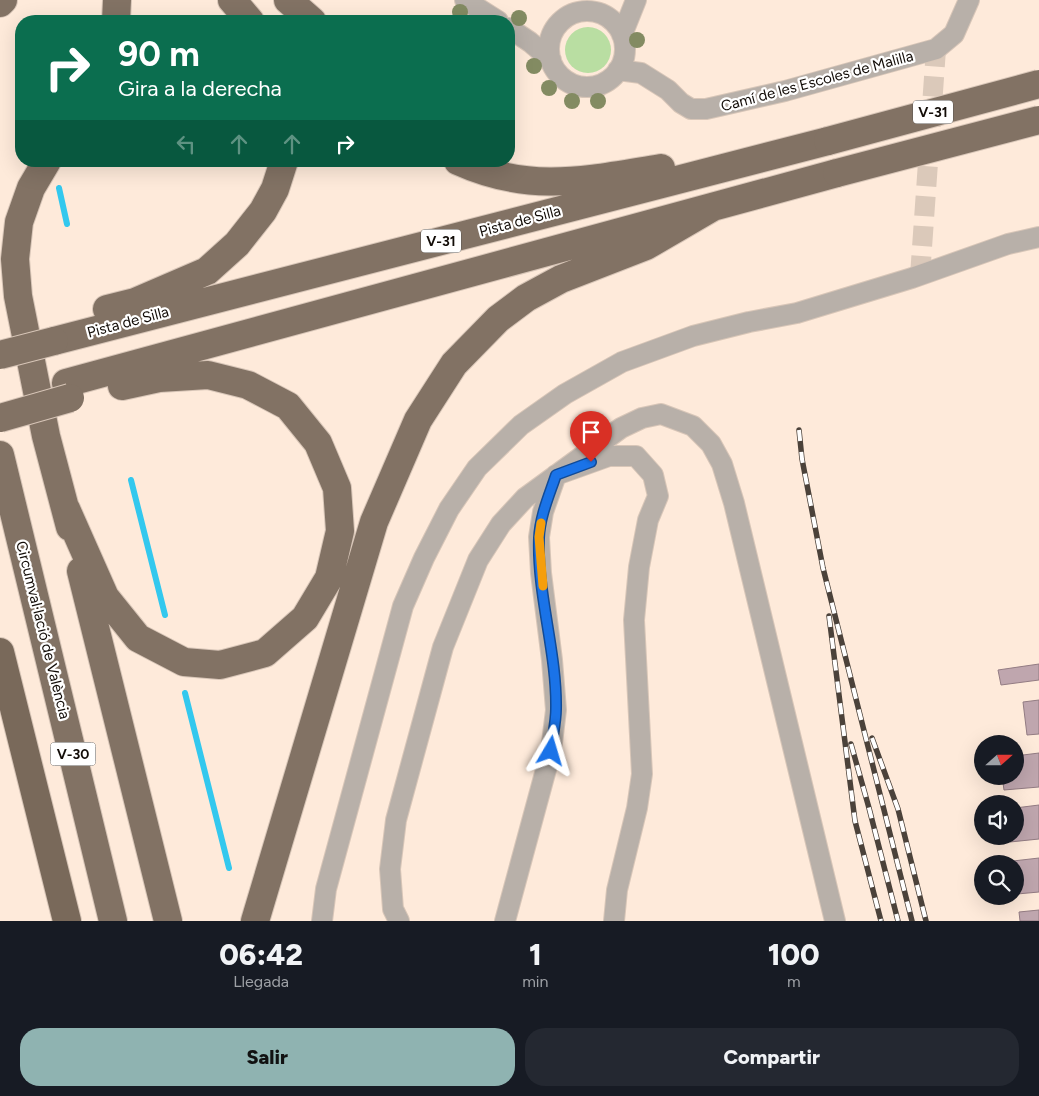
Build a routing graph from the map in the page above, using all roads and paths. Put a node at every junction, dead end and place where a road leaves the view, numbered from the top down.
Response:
1 (3, 0) edge
2 (117, 0) edge
3 (232, 0) edge
4 (288, 0) edge
5 (299, 0) edge
6 (465, 0) edge
7 (636, 0) edge
8 (969, 0) edge
9 (0, 3) edge
10 (597, 5) edge
11 (116, 15) edge
12 (245, 15) edge
13 (305, 15) edge
14 (311, 15) edge
15 (489, 15) edge
16 (515, 32) edge
17 (622, 35) junction
18 (551, 60) junction
19 (618, 70) junction
20 (1039, 84) edge
21 (1039, 120) edge
22 (828, 141) junction
23 (43, 167) edge
24 (282, 167) edge
25 (471, 167) edge
26 (713, 207) junction
27 (1039, 237) edge
28 (52, 333) junction
29 (0, 339) edge
30 (0, 355) edge
31 (68, 391) junction
32 (0, 402) edge
33 (0, 418) edge
34 (0, 455) edge
35 (556, 475) junction
36 (66, 509) junction
37 (0, 652) edge
38 (67, 921) edge
39 (113, 921) edge
40 (168, 921) edge
41 (255, 921) edge
42 (322, 921) edge
43 (399, 921) edge
44 (505, 921) edge
45 (614, 921) edge
46 (834, 921) edge

1 - 9 highway
2 - 11 highway
3 - 12 highway
4 - 13 highway
5 - 14 highway
6 - 15 street
7 - 17 street
8 - 19 street, Camí de les Escoles de Malilla
10 - 17 street
10 - 18 street
16 - 18 street
17 - 19 street
18 - 19 street
20 - 22 highway, Pista de Silla / V-31, bridge
21 - 26 highway, V-31, bridge
22 - 25 highway
22 - 28 highway, Pista de Silla / V-31
23 - 36 highway
24 - 28 highway
26 - 31 highway, V-31
26 - 41 highway
27 - 42 street
28 - 29 highway
28 - 30 highway, Pista de Silla / V-31, bridge
31 - 32 highway, V-31
31 - 33 highway, bridge
31 - 36 highway
34 - 39 highway, Circumval·lació de València / V-30
35 - 43 street
35 - 44 street
35 - 45 street
35 - 46 street
36 - 40 highway
37 - 38 highway, V-30

